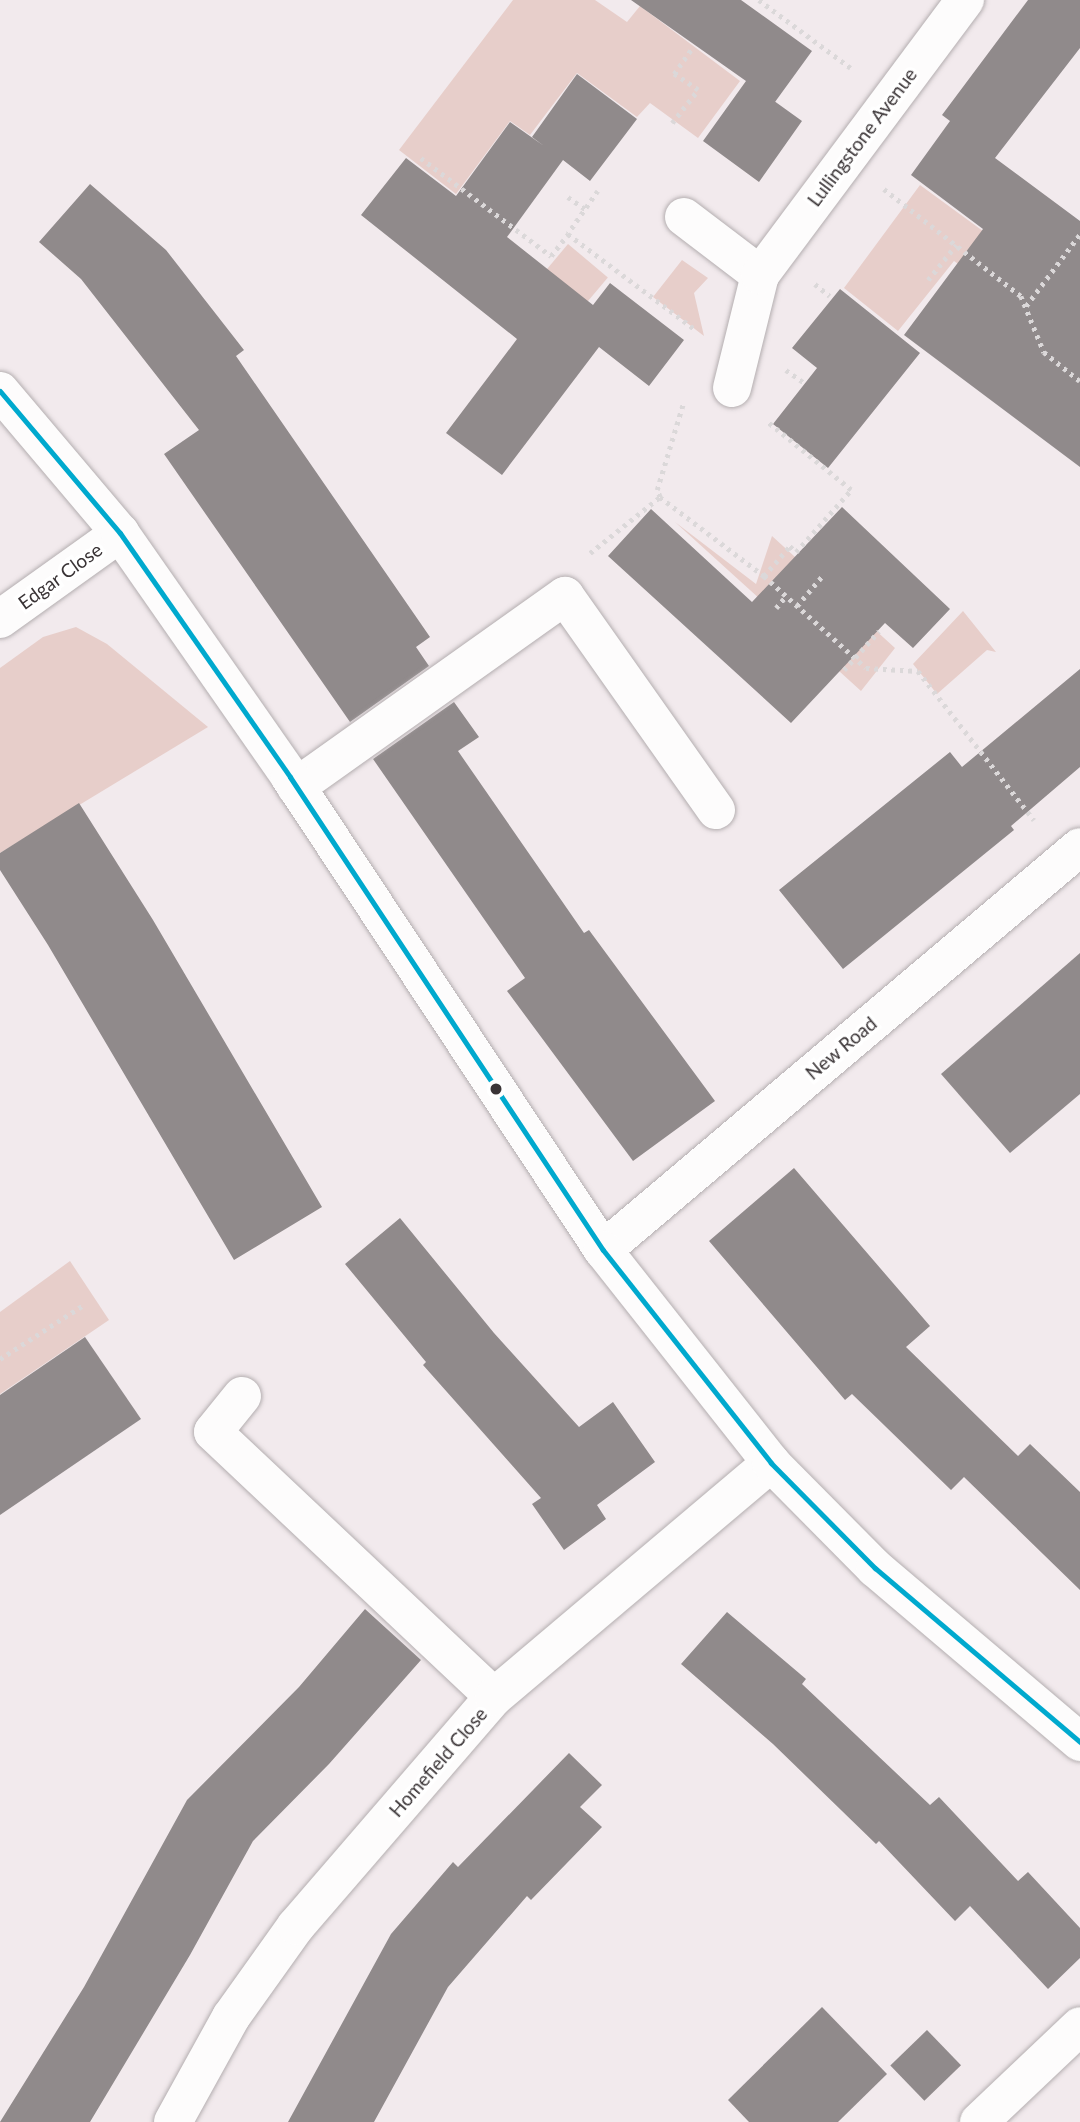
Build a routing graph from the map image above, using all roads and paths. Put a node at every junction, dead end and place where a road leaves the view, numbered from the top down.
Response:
1 (759, 0) edge
2 (965, 0) edge
3 (692, 48) dead end
4 (891, 98) junction
5 (672, 123) dead end
6 (421, 158) dead end
7 (847, 160) junction
8 (598, 191) dead end
9 (568, 197) dead end
10 (585, 209) junction
11 (684, 216) dead end
12 (568, 234) junction
13 (1080, 234) edge
14 (956, 245) junction
15 (760, 275) junction
16 (928, 280) dead end
17 (1026, 306) junction
18 (735, 375) joint
19 (1080, 381) edge
20 (0, 391) edge
21 (767, 409) dead end
22 (660, 497) dead end
23 (120, 533) junction
24 (823, 575) dead end
25 (764, 576) junction
26 (786, 596) junction
27 (797, 606) junction
28 (776, 608) dead end
29 (0, 620) edge
30 (879, 631) dead end
31 (854, 657) junction
32 (844, 670) dead end
33 (296, 787) junction
34 (716, 810) dead end
35 (1072, 854) edge
36 (603, 1250) junction
37 (85, 1304) dead end
38 (0, 1359) edge
39 (243, 1396) dead end
40 (771, 1463) junction
41 (494, 1697) junction
42 (1080, 1742) edge
43 (1080, 2026) edge
44 (173, 2122) edge
45 (979, 2122) edge

1 - 4 path
2 - 4 street, Lullingstone Avenue
3 - 5 path
4 - 7 street, Lullingstone Avenue
6 - 12 path
7 - 14 path
7 - 15 street, Lullingstone Avenue
8 - 10 path
9 - 10 path
10 - 12 path
11 - 15 street
12 - 18 path
13 - 17 path
14 - 16 path
14 - 17 path
15 - 18 street, Lullingstone Avenue
17 - 19 path
20 - 23 street
21 - 25 path
22 - 25 path
23 - 29 street, Edgar Close
23 - 33 street
24 - 27 path
25 - 26 path
26 - 27 path
26 - 28 path
27 - 31 path
30 - 31 path
31 - 32 path
31 - 35 path
33 - 34 street
33 - 36 street
35 - 36 street, New Road
36 - 40 street
37 - 38 path
39 - 41 street
40 - 41 street, Homefield Close
40 - 42 street
41 - 44 street, Homefield Close
43 - 45 street

